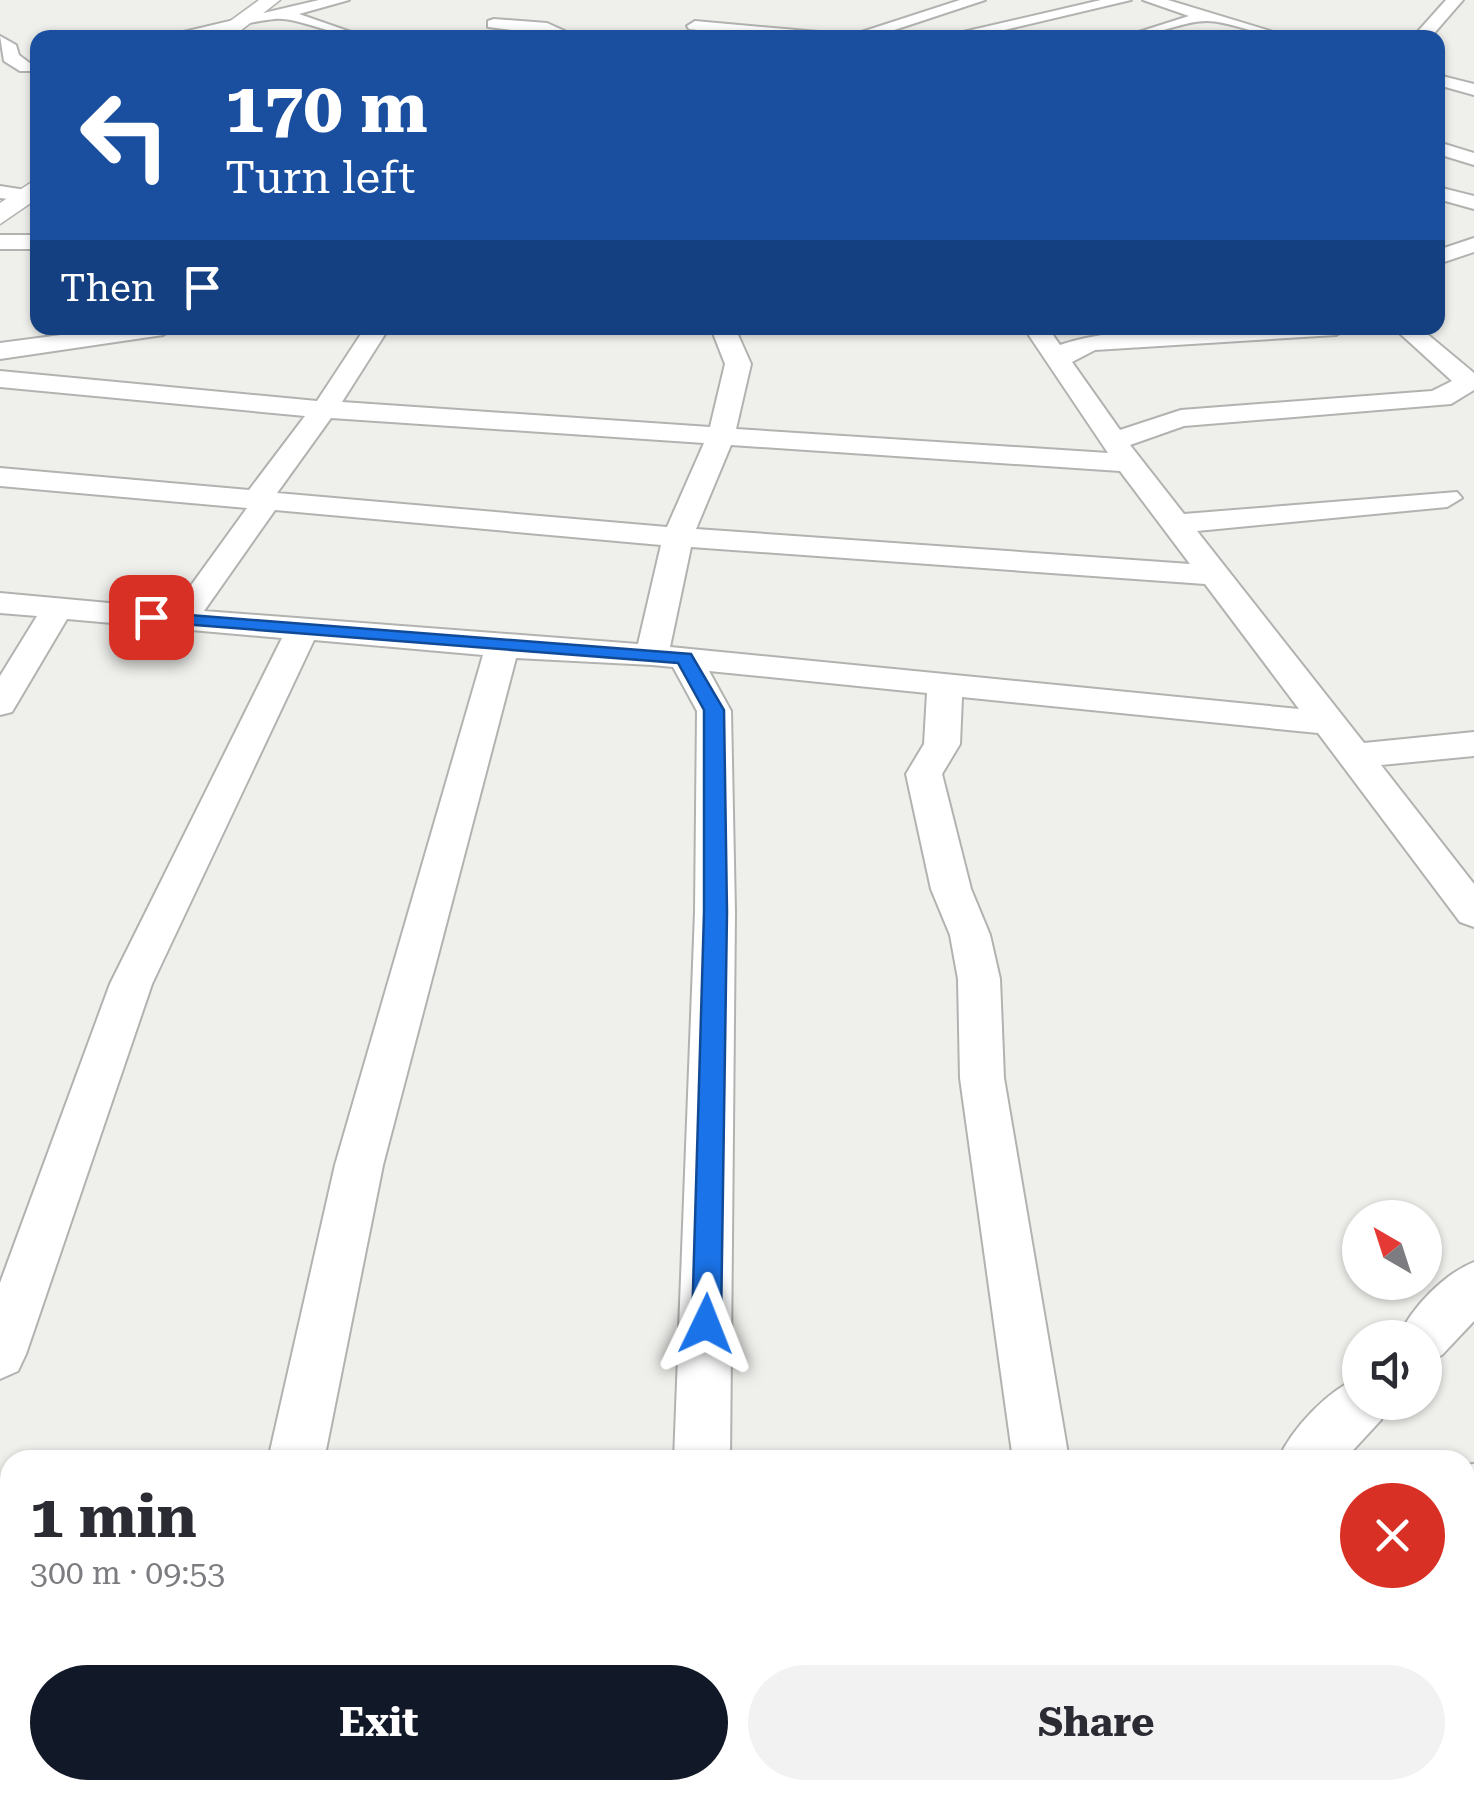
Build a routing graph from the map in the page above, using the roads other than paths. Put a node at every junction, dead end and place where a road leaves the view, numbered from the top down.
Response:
1 (341, 0) edge
2 (978, 0) edge
3 (1123, 0) edge
4 (1151, 0) edge
5 (1221, 0) edge
6 (1452, 4) edge
7 (276, 6) edge
8 (706, 9) dead end
9 (1474, 10) edge
10 (1202, 14) junction
11 (234, 23) junction
12 (494, 24) dead end
13 (202, 30) edge
14 (227, 30) edge
15 (339, 30) edge
16 (551, 30) edge
17 (694, 30) edge
18 (878, 30) edge
19 (983, 30) edge
20 (1153, 30) edge
21 (1257, 30) edge
22 (1428, 30) edge
23 (0, 42) edge
24 (30, 65) edge
25 (30, 66) edge
26 (0, 73) edge
27 (1445, 82) edge
28 (1474, 90) edge
29 (1445, 150) edge
30 (1474, 159) edge
31 (21, 191) edge
32 (1445, 196) edge
33 (1474, 203) edge
34 (0, 216) edge
35 (0, 242) edge
36 (30, 242) edge
37 (1474, 245) edge
38 (1445, 255) edge
39 (114, 335) edge
40 (373, 335) edge
41 (726, 335) edge
42 (1041, 335) edge
43 (1223, 335) edge
44 (1415, 335) edge
45 (0, 351) edge
46 (1058, 360) junction
47 (0, 379) edge
48 (1469, 379) edge
49 (320, 409) junction
50 (721, 436) junction
51 (1122, 452) junction
52 (0, 477) edge
53 (1447, 498) dead end
54 (262, 500) junction
55 (1176, 524) junction
56 (678, 537) junction
57 (1215, 575) junction
58 (0, 603) edge
59 (56, 609) junction
60 (182, 620) junction
61 (302, 630) junction
62 (502, 647) junction
63 (668, 656) junction
64 (944, 684) junction
65 (0, 704) edge
66 (1327, 722) junction
67 (1474, 744) edge
68 (1354, 756) junction
69 (1474, 912) edge
70 (1474, 1285) edge
71 (1441, 1320) edge
72 (0, 1354) edge
73 (1345, 1420) edge
74 (298, 1450) edge
75 (702, 1450) edge
76 (1039, 1450) edge
77 (1316, 1450) edge

1 - 7 street
2 - 18 street
3 - 19 street
4 - 10 street
5 - 10 street
6 - 9 street
6 - 22 street
7 - 11 street
7 - 15 street
8 - 17 street
10 - 20 street
10 - 21 street
11 - 13 street
11 - 14 street
12 - 16 street
23 - 24 street
25 - 26 street
27 - 28 street
29 - 30 street
31 - 34 street
32 - 33 street
35 - 36 street
37 - 38 street
39 - 45 street
40 - 49 street
41 - 50 street
42 - 46 street
43 - 46 street
44 - 48 street
46 - 51 street
47 - 49 street
48 - 51 street
49 - 50 street
49 - 54 street
50 - 51 street
50 - 56 street
51 - 55 street
52 - 54 street
53 - 55 street
54 - 56 street
54 - 60 street
55 - 57 street
56 - 57 street
56 - 63 street
57 - 66 street
58 - 59 street
59 - 60 street
59 - 65 street
60 - 61 street
61 - 62 street
61 - 72 street
62 - 63 street
62 - 74 street
63 - 64 street
63 - 75 street
64 - 66 street
64 - 76 street
66 - 68 street
67 - 68 street
68 - 69 street
70 - 71 street
73 - 77 street

